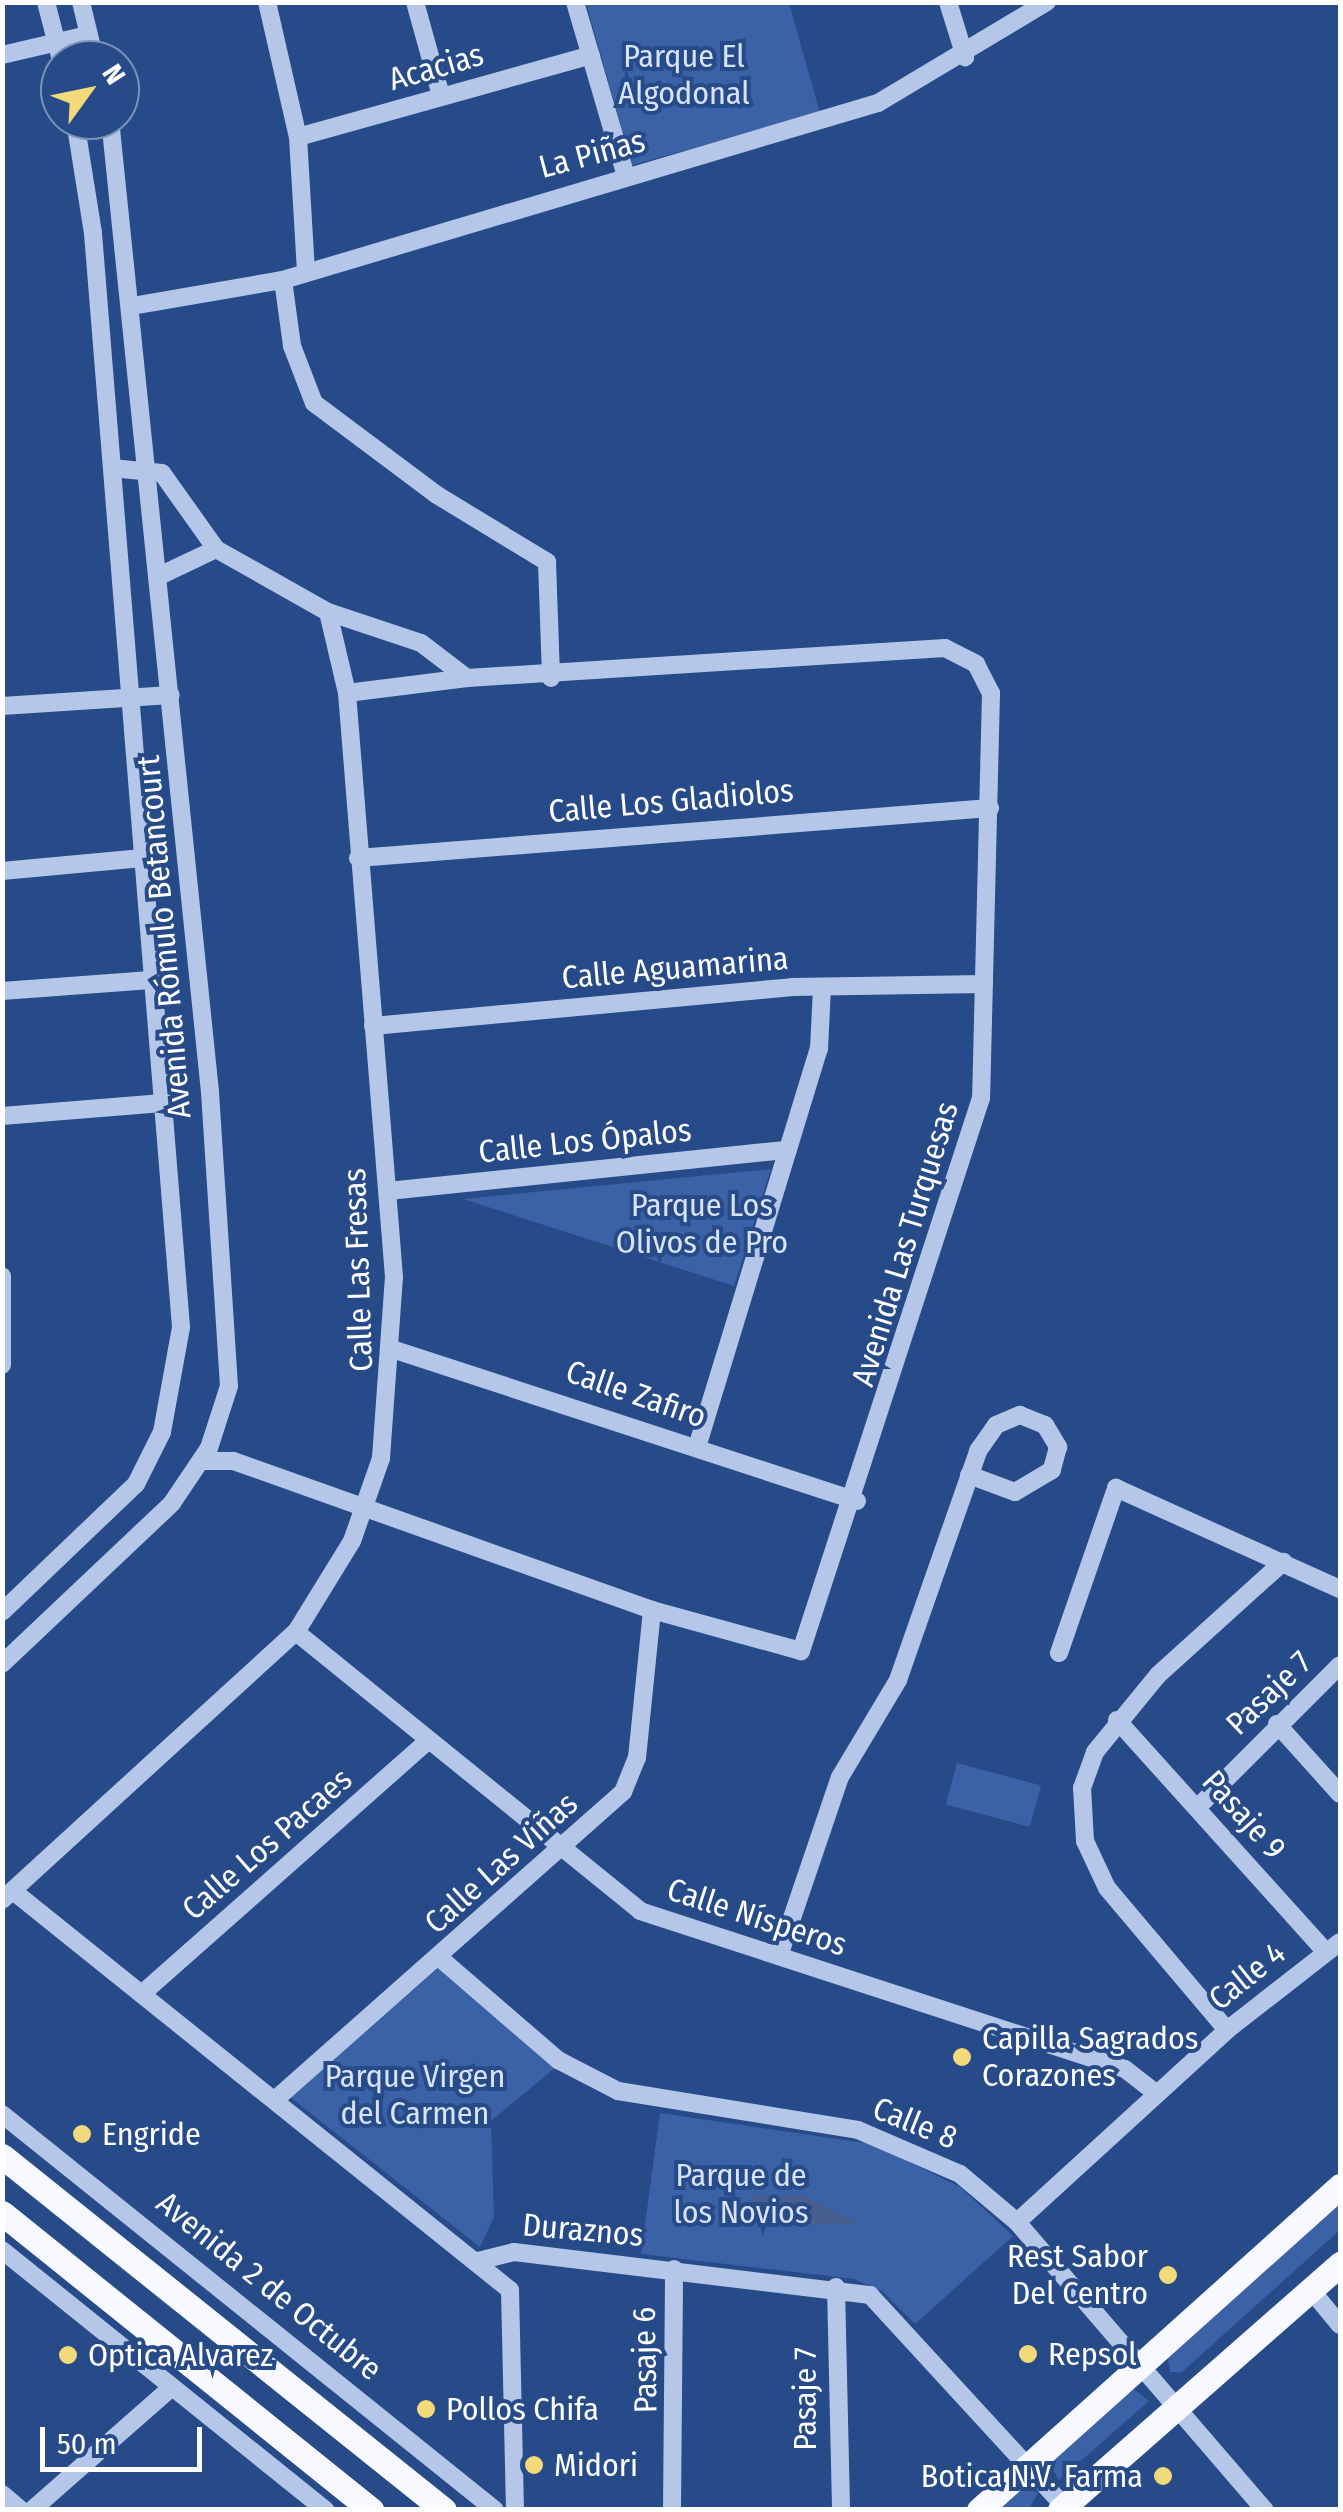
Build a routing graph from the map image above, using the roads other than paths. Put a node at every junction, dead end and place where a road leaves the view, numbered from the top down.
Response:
1 (46, 2) edge
2 (81, 2) edge
3 (266, 2) edge
4 (415, 2) edge
5 (575, 2) edge
6 (948, 2) edge
7 (1047, 2) edge
8 (88, 35) junction
9 (56, 40) joint
10 (89, 40) edge
11 (40, 44) edge
12 (2, 54) edge
13 (591, 55) junction
14 (965, 58) junction
15 (441, 96) junction
16 (298, 138) junction
17 (77, 140) edge
18 (112, 140) edge
19 (626, 176) junction
20 (306, 270) junction
21 (283, 280) junction
22 (132, 306) junction
23 (144, 466) junction
24 (112, 468) junction
25 (216, 550) junction
26 (157, 577) junction
27 (328, 612) junction
28 (467, 678) junction
29 (550, 678) junction
30 (128, 694) junction
31 (346, 694) junction
32 (171, 695) junction
33 (2, 706) edge
34 (990, 808) junction
35 (142, 858) junction
36 (358, 858) junction
37 (2, 872) edge
38 (151, 980) junction
39 (984, 984) junction
40 (822, 987) junction
41 (2, 990) edge
42 (372, 1026) junction
43 (162, 1103) junction
44 (2, 1116) edge
45 (788, 1150) junction
46 (388, 1191) junction
47 (2, 1276) edge
48 (395, 1350) junction
49 (2, 1365) edge
50 (698, 1446) junction
51 (200, 1461) junction
52 (970, 1476) junction
53 (856, 1500) junction
54 (362, 1512) junction
55 (1284, 1562) junction
56 (1340, 1589) edge
57 (652, 1610) junction
58 (2, 1612) edge
59 (296, 1632) junction
60 (1059, 1653) dead end
61 (2, 1664) edge
62 (1340, 1665) edge
63 (1117, 1720) junction
64 (1278, 1724) junction
65 (428, 1741) junction
66 (1340, 1794) edge
67 (1197, 1808) junction
68 (562, 1850) junction
69 (8, 1896) edge
70 (1333, 1947) edge
71 (779, 1956) junction
72 (442, 1959) junction
73 (144, 1992) junction
74 (1226, 2030) junction
75 (1156, 2094) junction
76 (277, 2098) junction
77 (2, 2114) edge
78 (2, 2156) edge
79 (1340, 2186) edge
80 (2, 2213) edge
81 (1017, 2222) junction
82 (2, 2250) edge
83 (478, 2261) junction
84 (1340, 2264) edge
85 (674, 2269) junction
86 (836, 2287) junction
87 (1311, 2290) junction
88 (1340, 2325) edge
89 (1144, 2367) junction
90 (172, 2386) junction
91 (1178, 2409) junction
92 (1028, 2467) junction
93 (2, 2494) edge
94 (1062, 2508) edge
95 (22, 2510) edge
96 (32, 2510) edge
97 (326, 2510) edge
98 (372, 2510) edge
99 (444, 2510) edge
100 (495, 2510) edge
101 (515, 2510) edge
102 (672, 2510) edge
103 (840, 2510) edge
104 (979, 2510) edge
105 (1265, 2510) edge

1 - 9 street
2 - 8 street
3 - 16 street
4 - 15 street
5 - 13 street
6 - 14 street
7 - 14 street, La Piñas
8 - 9 street
8 - 10 street
11 - 12 street
13 - 15 street, Acacias
13 - 19 street
14 - 19 street, La Piñas
15 - 16 street, Acacias
16 - 20 street
17 - 24 street, Avenida Rómulo Betancourt
18 - 22 street, Avenida Rómulo Betancourt
19 - 20 street, La Piñas
20 - 21 street, La Piñas
21 - 22 street, La Piñas
21 - 29 street
22 - 23 street, Avenida Rómulo Betancourt
23 - 24 street
23 - 25 street
23 - 26 street, Avenida Rómulo Betancourt
24 - 30 street, Avenida Rómulo Betancourt
25 - 26 street
25 - 27 street
26 - 32 street, Avenida Rómulo Betancourt
27 - 28 street
27 - 31 street, Calle Las Fresas
28 - 29 street, Avenida Las Turquesas
28 - 31 street, Avenida Las Turquesas
29 - 34 street, Avenida Las Turquesas
30 - 32 street
30 - 33 street
30 - 35 street, Avenida Rómulo Betancourt
31 - 36 street, Calle Las Fresas
32 - 51 street, Avenida Rómulo Betancourt
34 - 36 street, Calle Los Gladiolos
34 - 39 street, Avenida Las Turquesas
35 - 37 street
35 - 38 street, Avenida Rómulo Betancourt
36 - 42 street, Calle Las Fresas
38 - 41 street
38 - 43 street, Avenida Rómulo Betancourt
39 - 40 street, Calle Aguamarina
39 - 53 street, Avenida Las Turquesas
40 - 42 street, Calle Aguamarina
40 - 45 street
42 - 46 street, Calle Las Fresas
43 - 44 street
43 - 58 street, Avenida Rómulo Betancourt
45 - 46 street, Calle Los Ópalos
45 - 50 street
46 - 48 street, Calle Las Fresas
47 - 49 street
48 - 50 street, Calle Zafiro
48 - 54 street, Calle Las Fresas
50 - 53 street, Calle Zafiro
51 - 54 street, Avenida Las Turquesas
51 - 61 street, Avenida Rómulo Betancourt
52 - 52 street
52 - 71 street
53 - 57 street, Avenida Las Turquesas
54 - 57 street, Avenida Las Turquesas
54 - 59 street, Calle Las Fresas
55 - 56 street
55 - 60 street
55 - 63 street
57 - 68 street, Calle Las Viñas
59 - 65 street, Calle Nísperos
59 - 69 street, Calle Las Fresas
62 - 64 street, Pasaje 7
63 - 67 street, Pasaje 9
63 - 74 street
64 - 66 street
64 - 67 street, Pasaje 7
65 - 68 street, Calle Nísperos
65 - 73 street, Calle Los Pacaes
67 - 70 street, Pasaje 9
68 - 71 street, Calle Nísperos
68 - 72 street, Calle Las Viñas
69 - 73 street, Duraznos
70 - 74 street, Calle 4
71 - 75 street, Calle Nísperos
72 - 76 street, Calle Las Viñas
72 - 81 street, Calle 8
73 - 76 street, Duraznos
74 - 75 street, Calle 4
75 - 81 street, Calle 4
76 - 83 street, Duraznos
77 - 100 street, Avenida 2 de Octubre
78 - 99 main road, Avenida 2 de Octubre
79 - 89 main road
80 - 98 main road
81 - 89 street, Calle 8
82 - 90 street
83 - 85 street, Duraznos
83 - 101 street
84 - 87 main road
85 - 86 street, Duraznos
85 - 102 street, Pasaje 6
86 - 92 street, Duraznos
86 - 103 street, Pasaje 7
87 - 88 street
87 - 91 main road
89 - 91 street, Calle 8
89 - 92 main road
90 - 96 street
90 - 97 street
91 - 94 main road
91 - 105 street, Calle 8
92 - 94 street, Duraznos
92 - 104 main road
93 - 95 street

